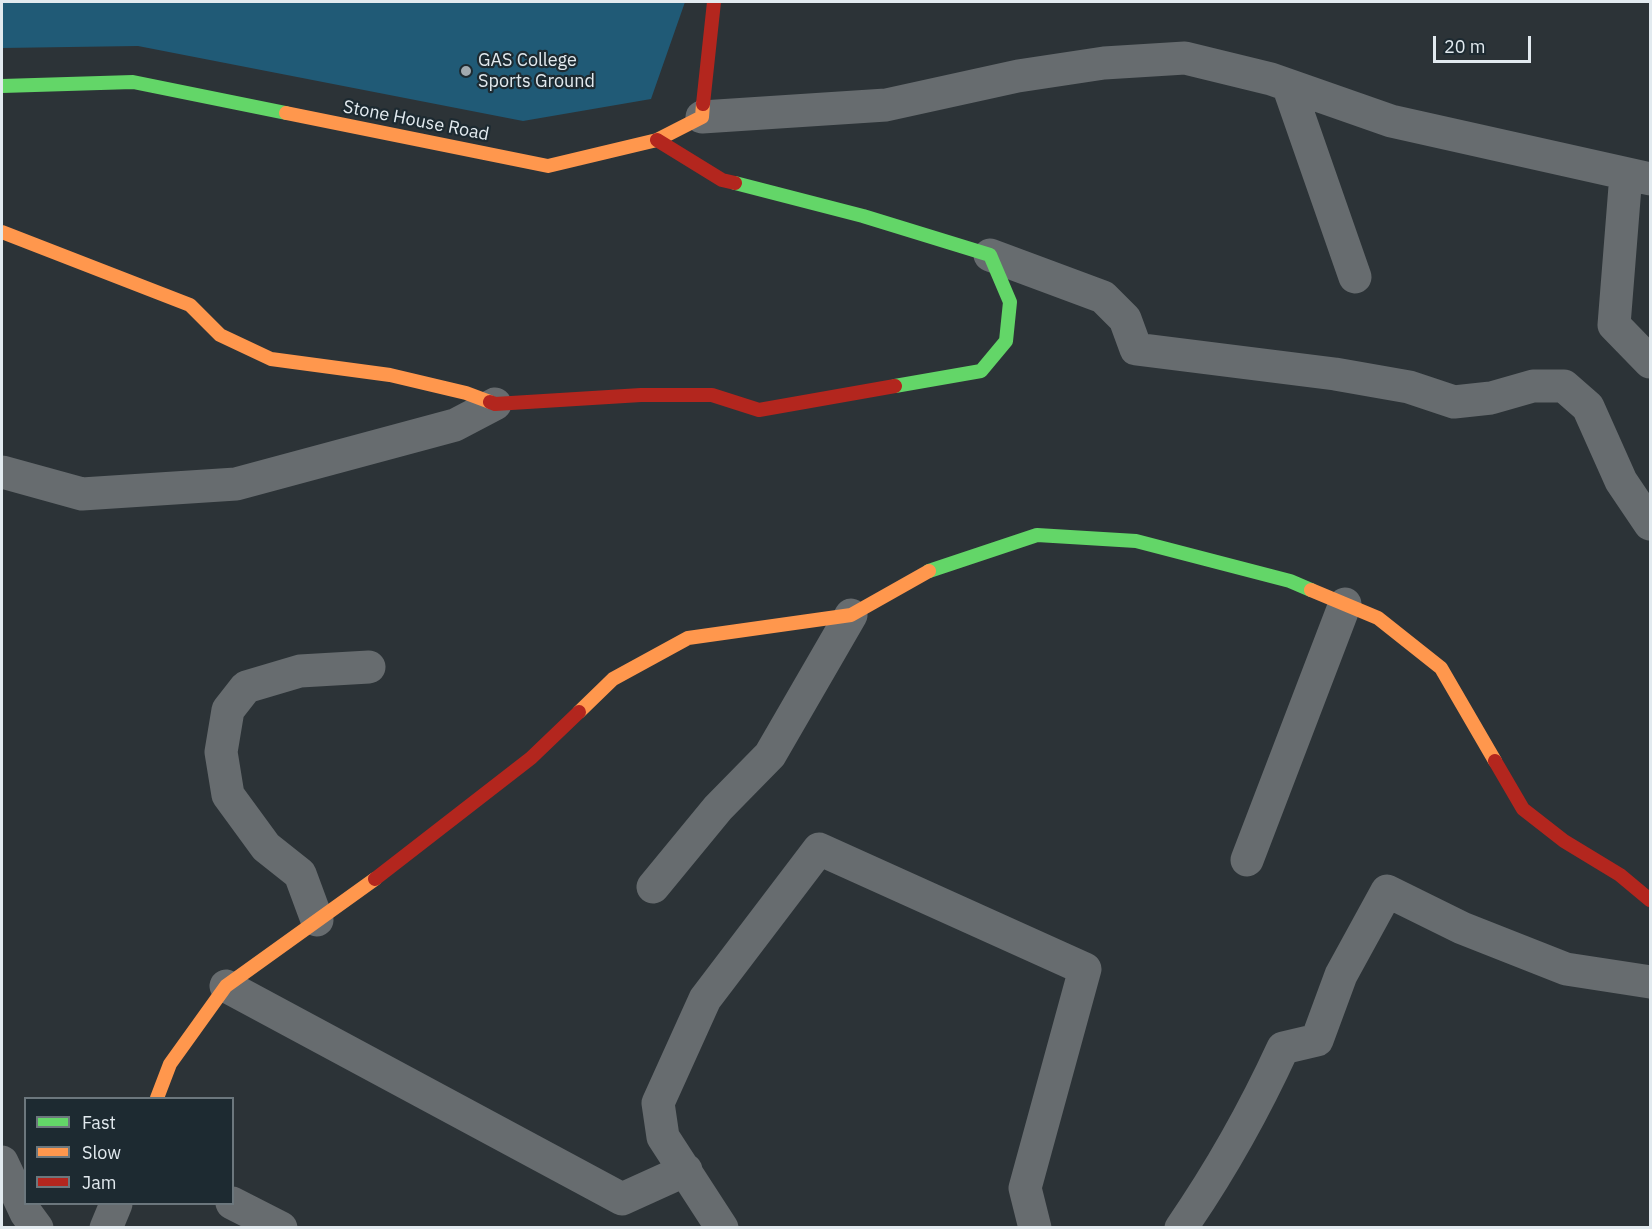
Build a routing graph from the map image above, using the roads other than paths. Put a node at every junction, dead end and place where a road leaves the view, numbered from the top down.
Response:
1 (714, 2) edge
2 (1288, 85) junction
3 (2, 86) edge
4 (702, 117) junction
5 (657, 140) junction
6 (1638, 176) edge
7 (2, 232) edge
8 (990, 255) junction
9 (1355, 277) dead end
10 (1650, 362) edge
11 (495, 404) junction
12 (2, 472) edge
13 (1650, 524) edge
14 (1345, 604) junction
15 (851, 615) junction
16 (369, 667) dead end
17 (1247, 860) dead end
18 (653, 887) dead end
19 (1650, 900) edge
20 (317, 920) junction
21 (1650, 982) edge
22 (226, 986) junction
23 (157, 1097) edge
24 (2, 1162) edge
25 (686, 1170) junction
26 (234, 1204) edge
27 (115, 1205) edge
28 (37, 1227) edge
29 (106, 1227) edge
30 (281, 1227) edge
31 (722, 1227) edge
32 (1035, 1227) edge
33 (1181, 1227) edge

1 - 4 street
2 - 4 street
2 - 6 street
2 - 9 street
3 - 5 street, Stone House Road
4 - 5 street, Stone House Road
5 - 8 street
6 - 10 street
7 - 11 street
8 - 11 street
8 - 13 street
11 - 12 street
14 - 15 street
14 - 17 street
14 - 19 street
15 - 18 street
15 - 20 street
16 - 20 street
20 - 22 street
21 - 33 street
22 - 23 street
22 - 25 street
24 - 28 street
25 - 31 street
25 - 32 street
26 - 30 street
27 - 29 street

